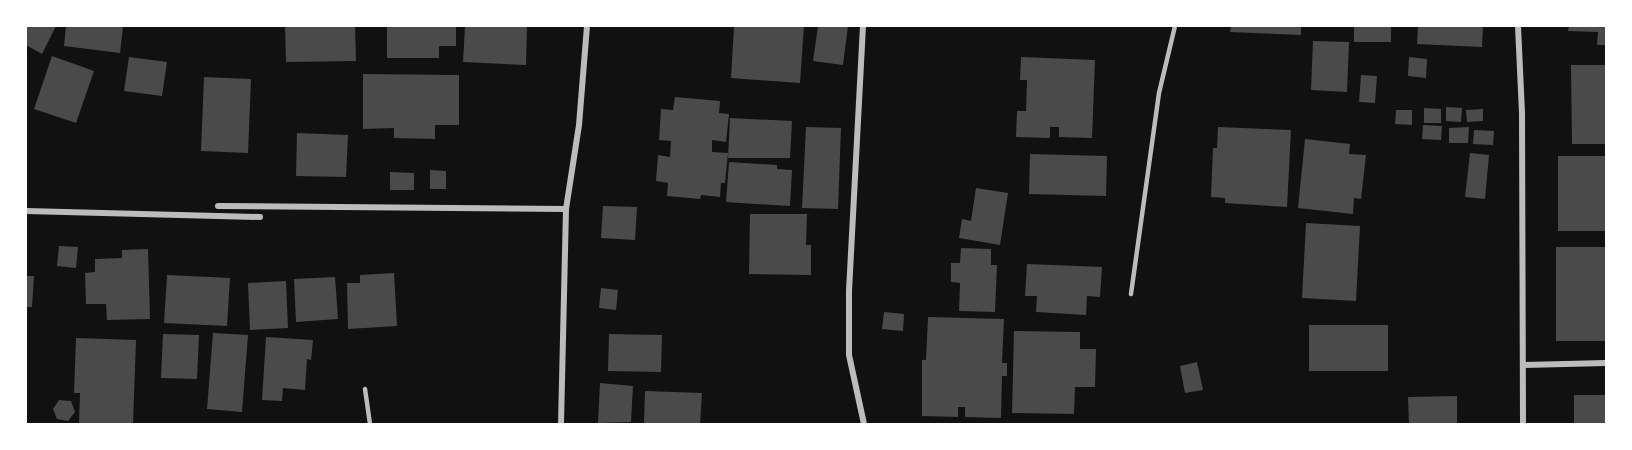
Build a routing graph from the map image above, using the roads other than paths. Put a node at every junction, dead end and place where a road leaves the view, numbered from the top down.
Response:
1 (587, 26) edge
2 (863, 26) edge
3 (1175, 26) edge
4 (1518, 26) edge
5 (218, 206) dead end
6 (566, 208) junction
7 (26, 211) edge
8 (260, 217) dead end
9 (1131, 294) dead end
10 (1606, 363) edge
11 (1523, 365) junction
12 (365, 389) dead end
13 (370, 424) edge
14 (561, 424) edge
15 (864, 424) edge
16 (1523, 424) edge

1 - 6 street
2 - 15 street
3 - 9 lane
4 - 11 street
5 - 6 street
6 - 14 street
7 - 8 street
10 - 11 street
11 - 16 street
12 - 13 lane

